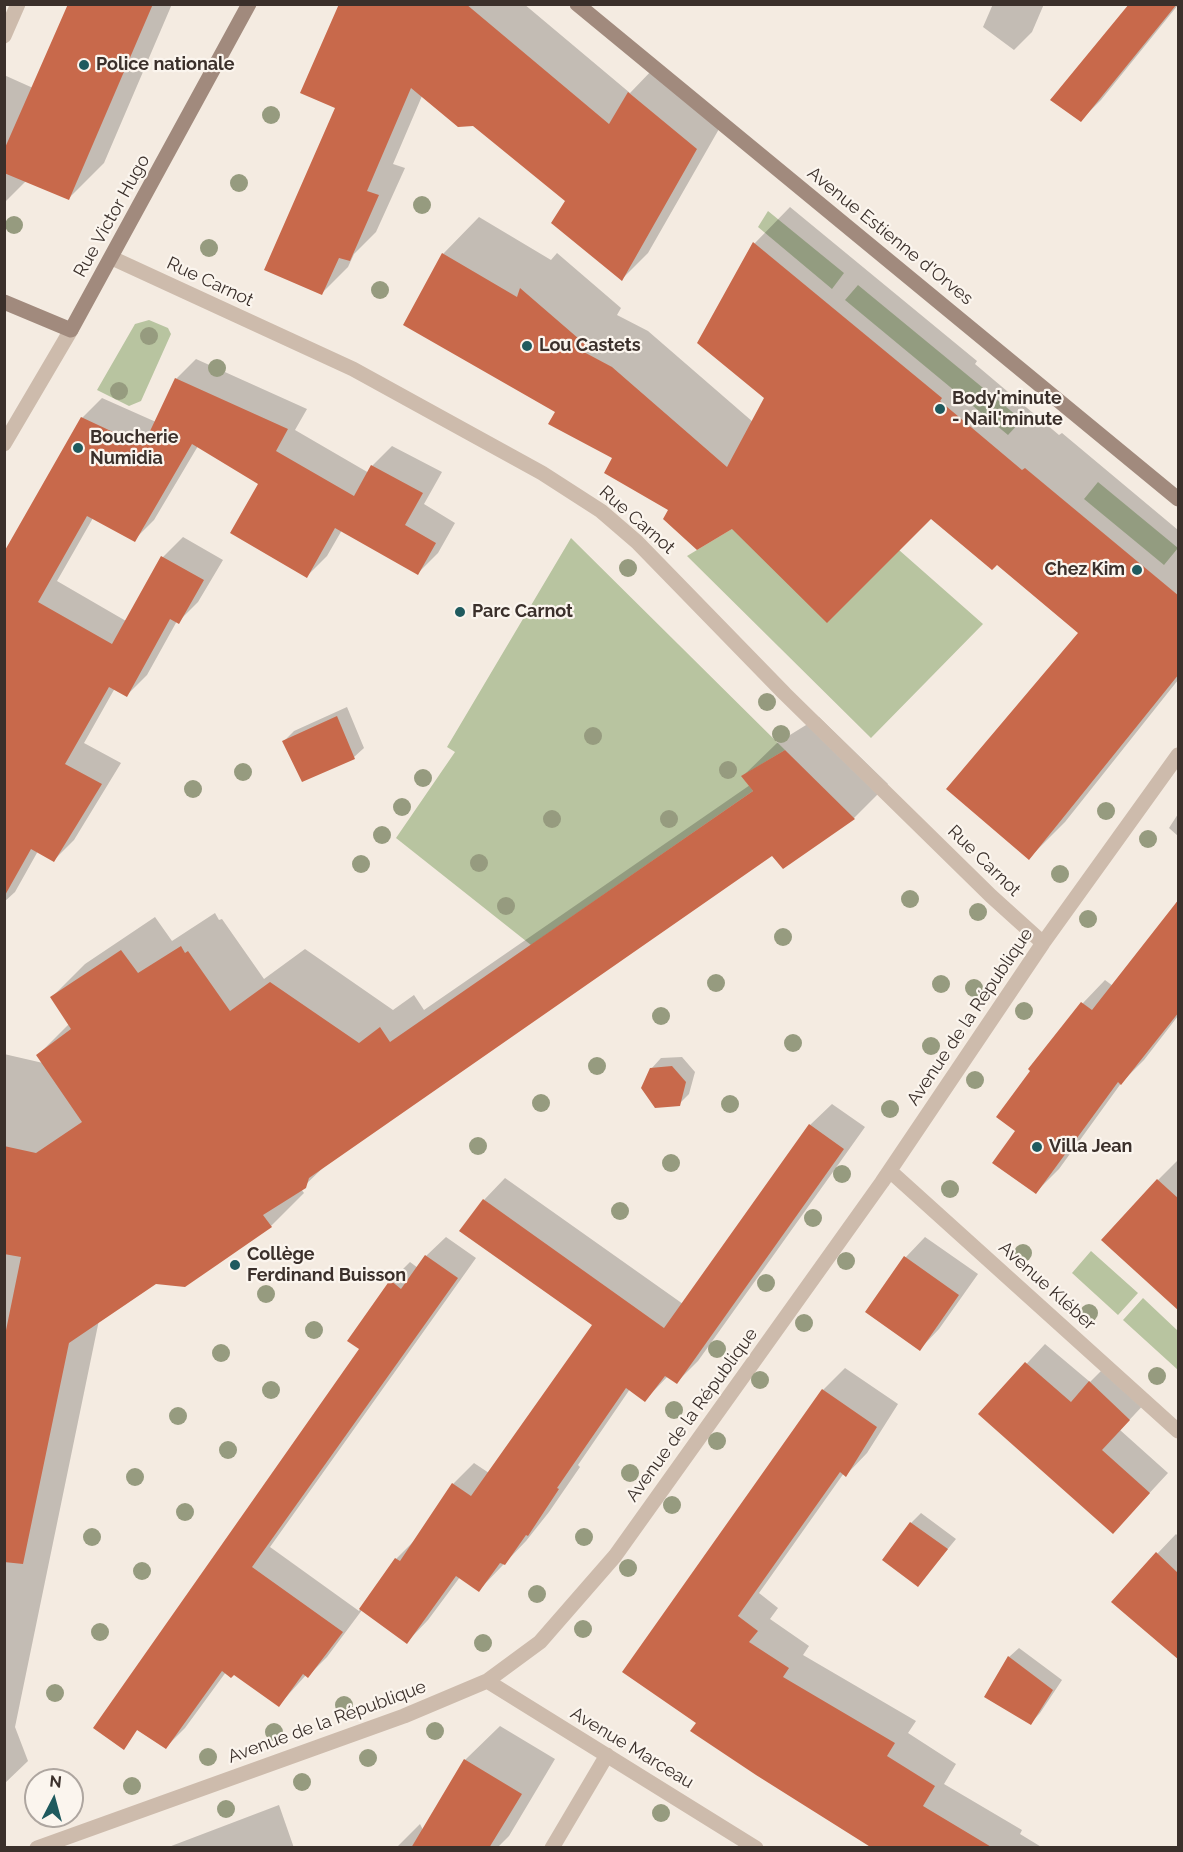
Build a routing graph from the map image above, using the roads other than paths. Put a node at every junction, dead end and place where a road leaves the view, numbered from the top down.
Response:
1 (18, 4) edge
2 (249, 4) edge
3 (577, 4) edge
4 (4, 36) edge
5 (112, 258) junction
6 (4, 303) edge
7 (71, 330) junction
8 (4, 444) edge
9 (1179, 499) edge
10 (1179, 755) edge
11 (1043, 943) junction
12 (890, 1171) junction
13 (1179, 1431) edge
14 (487, 1681) junction
15 (607, 1755) junction
16 (36, 1848) edge
17 (552, 1848) edge
18 (756, 1848) edge

1 - 4 street
2 - 5 street, Rue Victor Hugo
3 - 9 street, Avenue Estienne d'Orves
5 - 7 street, Rue Victor Hugo
5 - 11 street, Rue Carnot
6 - 7 street
7 - 8 street, Rue Victor Hugo
10 - 11 street, Avenue de la République
11 - 12 street, Avenue de la République
12 - 13 street, Avenue Kléber
12 - 14 street, Avenue de la République
14 - 15 street, Avenue Marceau
14 - 16 street, Avenue de la République
15 - 17 street
15 - 18 street, Avenue Marceau

